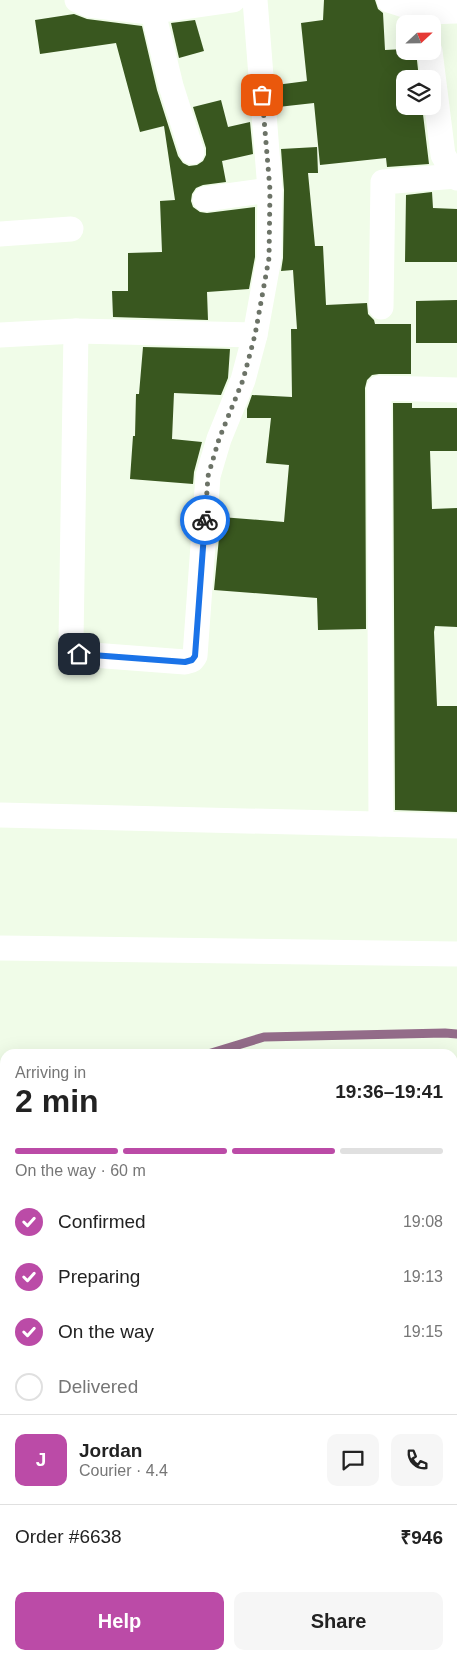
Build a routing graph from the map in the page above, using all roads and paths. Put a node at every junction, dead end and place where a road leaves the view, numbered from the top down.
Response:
1 (77, 0) edge
2 (233, 0) edge
3 (255, 0) edge
4 (389, 0) edge
5 (457, 11) edge
6 (153, 12) junction
7 (420, 15) edge
8 (439, 15) edge
9 (433, 60) edge
10 (447, 111) edge
11 (192, 152) dead end
12 (457, 177) edge
13 (270, 190) junction
14 (205, 199) dead end
15 (71, 228) dead end
16 (0, 234) edge
17 (381, 308) dead end
18 (76, 331) junction
19 (255, 335) junction
20 (0, 336) edge
21 (457, 390) edge
22 (0, 815) edge
23 (381, 824) junction
24 (457, 826) edge
25 (0, 948) edge
26 (457, 954) edge

1 - 6 street
2 - 6 street
3 - 13 street
4 - 7 street
5 - 8 street
6 - 11 street
9 - 10 street
10 - 12 street
12 - 17 street
13 - 14 street
13 - 19 street
15 - 16 street
18 - 19 street
18 - 19 street
18 - 20 street
21 - 23 street
22 - 23 street
23 - 24 street
25 - 26 street

